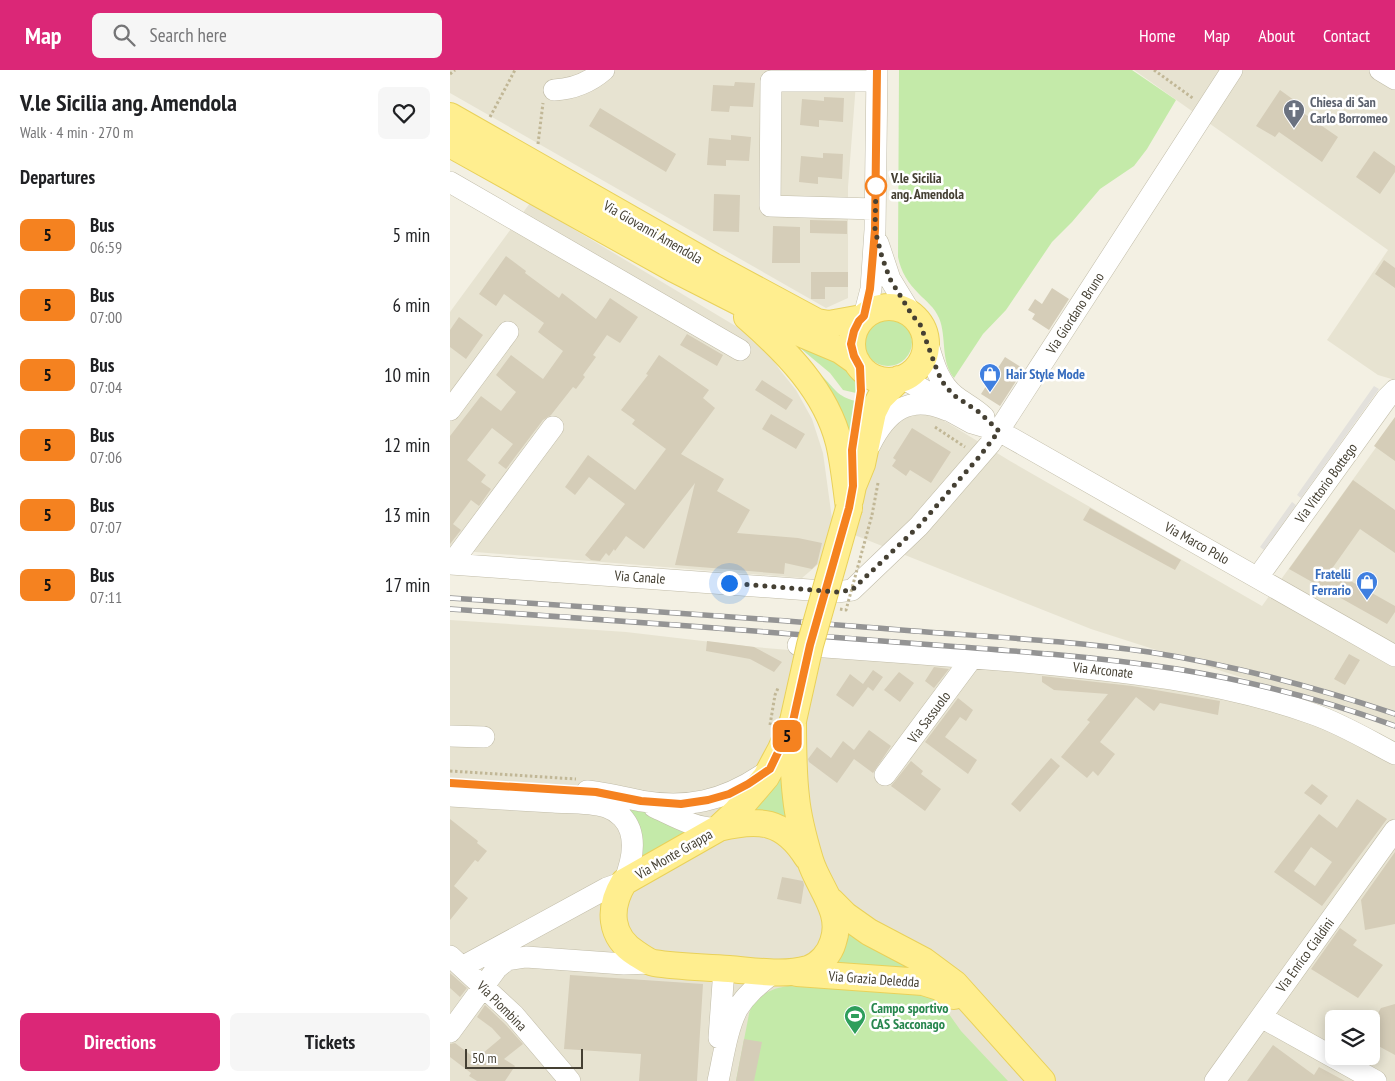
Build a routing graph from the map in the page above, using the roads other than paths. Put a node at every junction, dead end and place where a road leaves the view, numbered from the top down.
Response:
1 (604, 70) edge
2 (1232, 70) edge
3 (1380, 70) edge
4 (877, 75) edge
5 (1395, 80) edge
6 (549, 97) road end
7 (450, 116) edge
8 (450, 144) edge
9 (450, 182) edge
10 (875, 209) junction
11 (875, 230) junction
12 (722, 295) junction
13 (863, 317) junction
14 (919, 325) junction
15 (508, 332) dead end
16 (740, 350) dead end
17 (858, 364) junction
18 (900, 379) junction
19 (1395, 390) edge
20 (450, 410) edge
21 (952, 412) junction
22 (553, 426) dead end
23 (999, 431) junction
24 (863, 491) junction
25 (451, 564) edge
26 (1258, 577) junction
27 (831, 600) joint
28 (798, 645) dead end
29 (1395, 656) edge
30 (972, 658) junction
31 (781, 723) junction
32 (450, 736) edge
33 (484, 737) dead end
34 (1395, 754) edge
35 (770, 769) junction
36 (885, 775) dead end
37 (450, 783) edge
38 (450, 796) edge
39 (641, 801) junction
40 (719, 828) junction
41 (1395, 830) edge
42 (810, 862) junction
43 (624, 882) junction
44 (831, 902) junction
45 (456, 962) edge
46 (651, 962) junction
47 (724, 969) junction
48 (781, 972) junction
49 (484, 986) junction
50 (1261, 1017) junction
51 (450, 1032) edge
52 (1002, 1037) junction
53 (570, 1081) edge
54 (717, 1081) edge
55 (1042, 1081) edge
56 (1215, 1081) edge
57 (1376, 1081) edge

1 - 6 street
2 - 23 street, Via Giordano Bruno
3 - 5 street
4 - 10 street
4 - 10 street
7 - 13 main road, Via Giovanni Amendola
8 - 12 main road, Via Giovanni Amendola
9 - 16 street
10 - 11 street
11 - 13 street
11 - 14 street, Via Marco Polo
12 - 17 main road, Via Giovanni Amendola
12 - 24 main road
13 - 14 main road
13 - 17 main road
14 - 18 main road
14 - 23 street, Via Marco Polo
15 - 20 street
17 - 18 main road
17 - 24 main road
18 - 21 street, Via Marco Polo
18 - 24 main road
19 - 26 street, Via Vittorio Bottego
21 - 23 street, Via Marco Polo
21 - 24 street
22 - 25 street
23 - 26 street, Via Marco Polo
23 - 27 street, Via Giordano Bruno
24 - 31 main road, bridge
25 - 27 street, Via Canale
26 - 29 street, Via Marco Polo
28 - 30 street, Via Arconate
30 - 34 street, Via Arconate
30 - 36 street, Via Sassuolo
31 - 35 main road, Via Monte Grappa
31 - 42 main road, Via Monte Grappa
32 - 33 street
35 - 39 street
35 - 40 main road, Via Monte Grappa
37 - 39 street
38 - 43 street
39 - 40 street
40 - 42 main road, Via Monte Grappa
40 - 43 main road, Via Monte Grappa
41 - 50 street, Via Enrico Cialdini
42 - 44 main road, Via Monte Grappa
43 - 45 street
43 - 46 main road, Via Monte Grappa
44 - 48 main road, Via Monte Grappa
44 - 52 main road, Via Grazia Deledda
45 - 49 street, Via Piombina
46 - 47 main road, Via Monte Grappa
46 - 49 street
47 - 48 main road, Via Monte Grappa
47 - 54 street, Via Monte Grappa
48 - 52 main road, Via Grazia Deledda
48 - 54 street, Via Monte Grappa
49 - 51 street
49 - 53 street, Via Piombina
50 - 56 street, Via Enrico Cialdini
50 - 57 street
52 - 55 main road, Via Grazia Deledda

